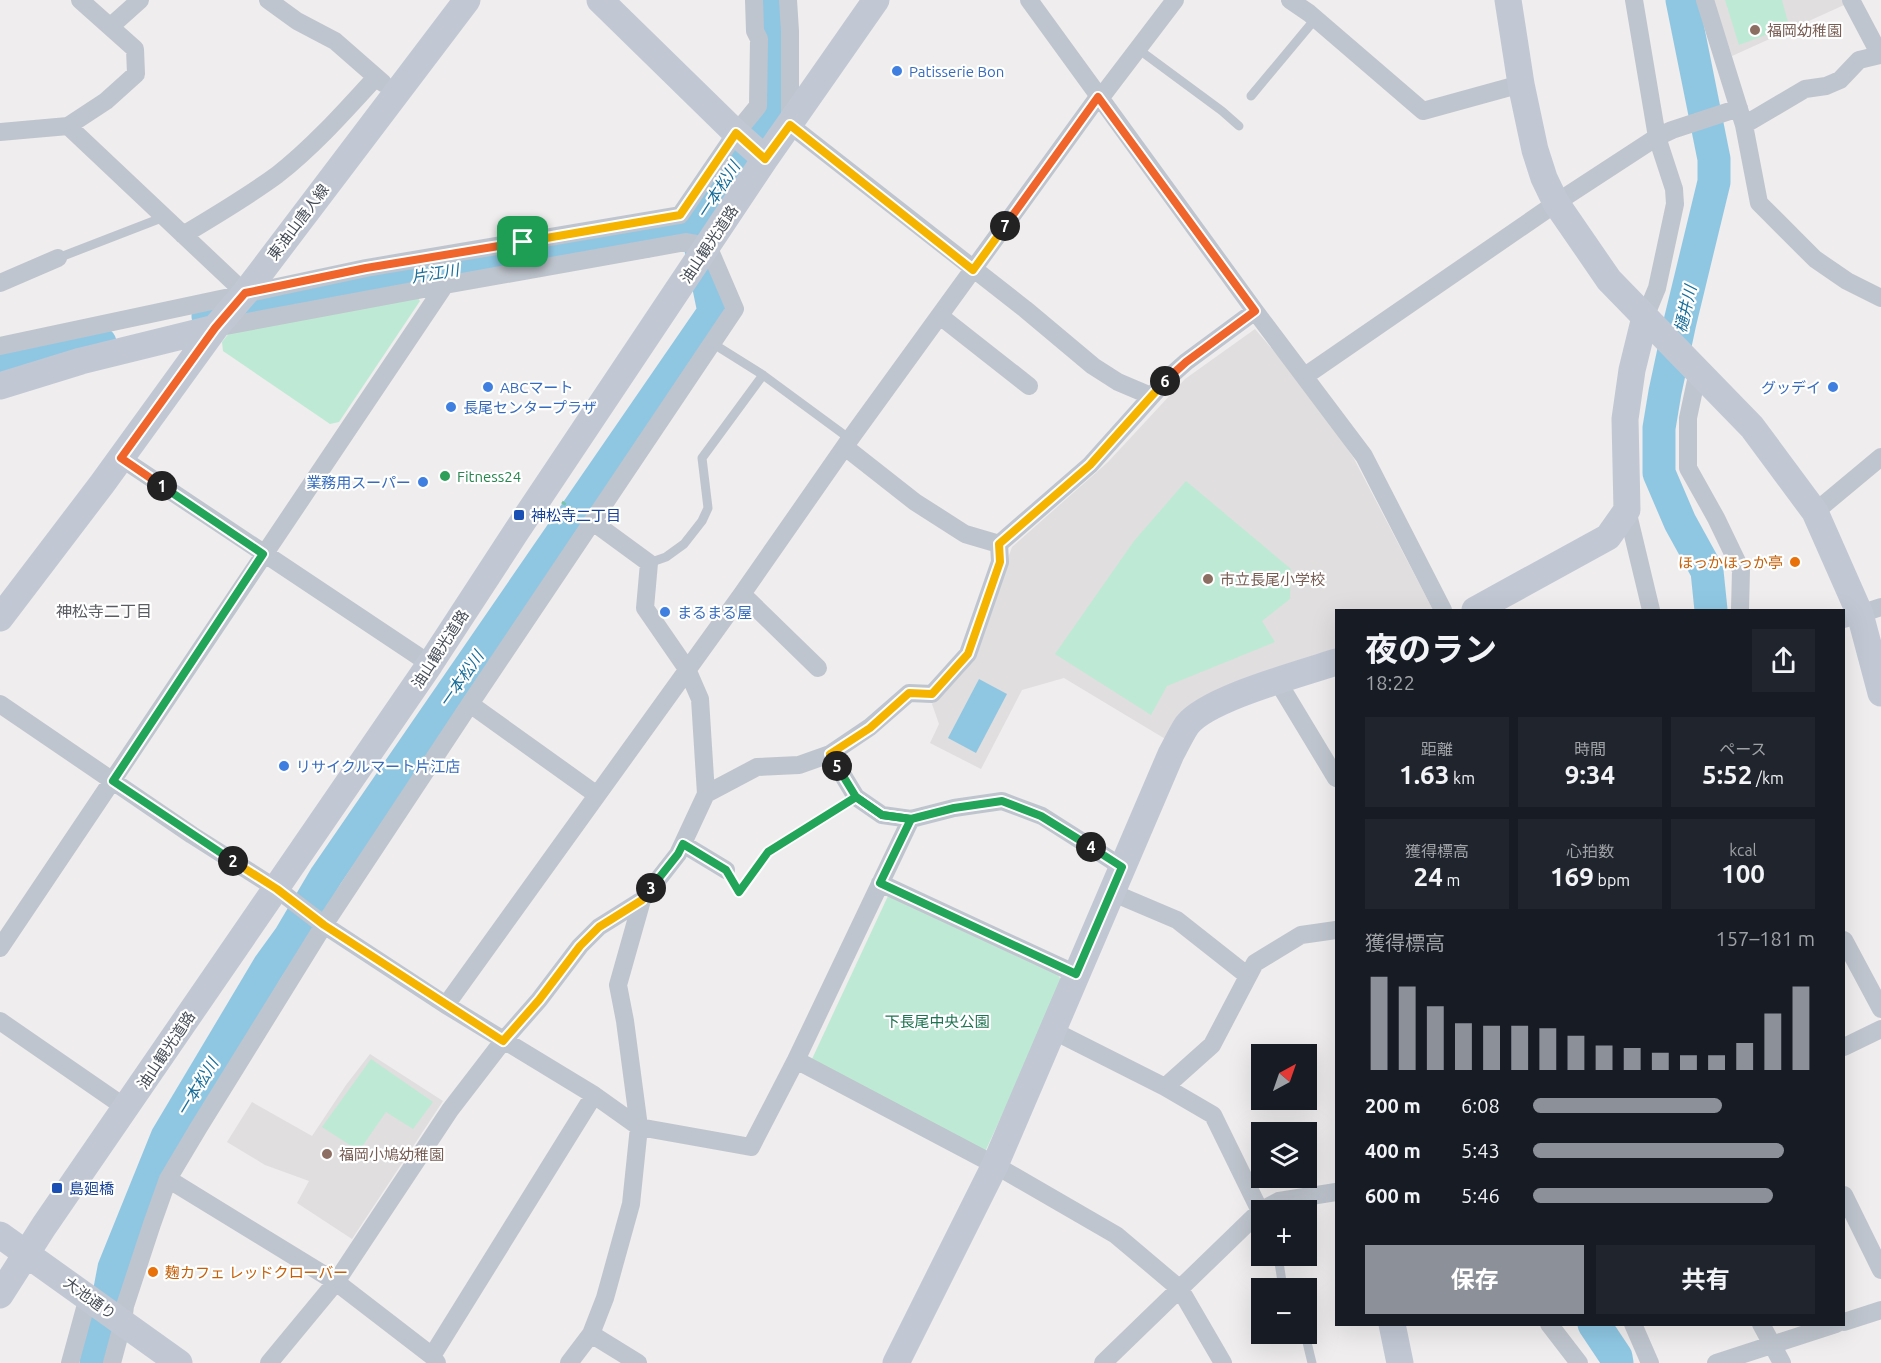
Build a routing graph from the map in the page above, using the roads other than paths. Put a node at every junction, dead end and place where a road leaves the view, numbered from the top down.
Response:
1 (80, 0) edge
2 (140, 0) edge
3 (268, 0) edge
4 (467, 0) edge
5 (600, 0) edge
6 (754, 0) edge
7 (788, 0) edge
8 (876, 0) edge
9 (1029, 0) edge
10 (1175, 0) edge
11 (1290, 0) edge
12 (1508, 0) edge
13 (1634, 0) edge
14 (1705, 0) edge
15 (1851, 0) edge
16 (1315, 10) edge
17 (111, 26) junction
18 (1138, 49) junction
19 (376, 77) junction
20 (1521, 84) junction
21 (396, 94) junction
22 (1251, 96) dead end
23 (1098, 97) junction
24 (1738, 115) junction
25 (790, 125) junction
26 (68, 126) junction
27 (1239, 126) dead end
28 (0, 132) edge
29 (1664, 134) junction
30 (751, 146) junction
31 (1556, 203) junction
32 (164, 217) junction
33 (183, 235) junction
34 (702, 246) junction
35 (58, 258) joint
36 (973, 270) junction
37 (0, 283) edge
38 (445, 285) junction
39 (242, 296) junction
40 (1881, 298) edge
41 (1255, 311) junction
42 (940, 316) junction
43 (1645, 317) junction
44 (217, 326) junction
45 (712, 343) junction
46 (0, 346) edge
47 (1698, 371) junction
48 (763, 375) junction
49 (1305, 376) junction
50 (0, 386) edge
51 (1029, 386) dead end
52 (1151, 396) junction
53 (848, 443) junction
54 (1881, 457) edge
55 (121, 458) junction
56 (1627, 510) junction
57 (1815, 512) junction
58 (593, 522) junction
59 (999, 544) junction
60 (263, 554) junction
61 (649, 563) junction
62 (742, 594) junction
63 (1442, 609) edge
64 (1477, 609) edge
65 (1651, 609) edge
66 (1740, 609) edge
67 (1861, 613) edge
68 (0, 618) edge
69 (1335, 662) edge
70 (430, 664) junction
71 (818, 668) dead end
72 (687, 669) junction
73 (1278, 682) junction
74 (1881, 693) edge
75 (0, 704) edge
76 (470, 704) junction
77 (830, 754) junction
78 (1335, 776) edge
79 (113, 781) junction
80 (706, 794) junction
81 (597, 795) junction
82 (856, 797) junction
83 (911, 819) junction
84 (683, 844) junction
85 (1122, 867) junction
86 (726, 870) joint
87 (880, 883) junction
88 (1112, 892) junction
89 (286, 896) junction
90 (642, 900) junction
91 (321, 923) junction
92 (1335, 930) edge
93 (1845, 942) edge
94 (0, 948) edge
95 (1076, 974) junction
96 (1248, 976) junction
97 (446, 1005) junction
98 (1881, 1009) edge
99 (0, 1021) edge
100 (1881, 1029) edge
101 (1052, 1030) junction
102 (503, 1041) junction
103 (1845, 1047) edge
104 (796, 1060) junction
105 (1165, 1087) junction
106 (594, 1095) junction
107 (126, 1108) junction
108 (639, 1127) junction
109 (995, 1165) junction
110 (168, 1179) junction
111 (1335, 1192) edge
112 (1845, 1197) edge
113 (1264, 1200) edge
114 (1285, 1200) edge
115 (1251, 1224) edge
116 (0, 1234) edge
117 (26, 1253) junction
118 (1881, 1269) edge
119 (336, 1282) junction
120 (1180, 1289) junction
121 (85, 1294) junction
122 (0, 1295) edge
123 (1881, 1310) edge
124 (121, 1321) junction
125 (1845, 1322) edge
126 (1392, 1326) edge
127 (1551, 1326) edge
128 (1634, 1326) edge
129 (1762, 1326) edge
130 (1830, 1326) edge
131 (591, 1334) junction
132 (1307, 1344) edge
133 (1772, 1345) junction
134 (434, 1360) edge
135 (898, 1362) edge
136 (70, 1363) edge
137 (112, 1363) edge
138 (179, 1363) edge
139 (269, 1363) edge
140 (569, 1363) edge
141 (639, 1363) edge
142 (1103, 1363) edge
143 (1223, 1363) edge
144 (1312, 1363) edge
145 (1400, 1363) edge
146 (1580, 1363) edge
147 (1650, 1363) edge
148 (1716, 1363) edge
149 (1782, 1363) edge

1 - 17 street
2 - 17 street
3 - 19 street
4 - 21 street, 東油山唐人線
5 - 30 street
6 - 30 street
7 - 25 street
8 - 25 street, 油山観光道路
9 - 23 street
10 - 18 street
11 - 16 street
12 - 20 street
13 - 29 street
14 - 24 street
15 - 24 street
16 - 20 street
16 - 22 lane
17 - 26 street
18 - 23 street
18 - 27 lane
19 - 21 street
19 - 33 street
20 - 31 street
21 - 39 street, 東油山唐人線
23 - 36 street
23 - 41 street
24 - 29 street
24 - 40 street
25 - 30 street, 油山観光道路
25 - 36 street
26 - 28 street
26 - 32 street
29 - 31 street
29 - 43 street
30 - 34 street, 油山観光道路
30 - 39 street
31 - 43 street
31 - 49 street
32 - 33 street
32 - 35 lane
33 - 39 street
34 - 38 street
34 - 45 street
34 - 70 street, 油山観光道路
35 - 37 street
36 - 42 street
36 - 52 street
38 - 44 street
38 - 60 street
39 - 44 street, 東油山唐人線
39 - 46 street
41 - 49 street
41 - 52 street
42 - 51 street
42 - 53 street
43 - 47 street
43 - 56 street
44 - 50 street
44 - 55 street, 東油山唐人線
45 - 48 lane
45 - 58 street
47 - 57 street
47 - 66 street
48 - 53 lane
48 - 61 lane
49 - 63 street
52 - 59 street
53 - 59 street
53 - 62 street
54 - 57 street
55 - 60 street
55 - 68 street, 東油山唐人線
56 - 64 street
56 - 65 street
57 - 67 street
58 - 61 street
58 - 76 street
59 - 77 street
60 - 70 street
60 - 79 street
61 - 72 street
62 - 71 street
62 - 72 street
67 - 74 street
69 - 73 street
70 - 89 street, 油山観光道路
72 - 80 street
72 - 81 street
73 - 78 street
73 - 85 street
75 - 79 street
76 - 81 street
76 - 91 street
77 - 80 street
77 - 82 street
79 - 89 street
79 - 94 street
80 - 84 street
81 - 97 street
82 - 83 street
82 - 86 lane
83 - 85 street
83 - 87 street
84 - 86 street
84 - 90 street
85 - 88 street
87 - 95 street
87 - 104 street
88 - 95 street
88 - 96 street
89 - 91 street
89 - 107 street, 油山観光道路
90 - 102 street
90 - 108 street
91 - 97 street
91 - 110 street
92 - 96 street
93 - 98 street
95 - 101 street
96 - 105 street
97 - 102 street
99 - 107 street
100 - 103 street
101 - 105 street
101 - 109 street
102 - 106 street
102 - 119 street
104 - 108 street
104 - 109 street
105 - 113 street
106 - 108 street
106 - 134 street
107 - 117 street, 油山観光道路
108 - 131 street
109 - 120 street
109 - 135 street
110 - 119 street
110 - 124 street
111 - 114 street
112 - 118 street
115 - 120 street
116 - 117 street, 大池通り
117 - 121 street, 大池通り
117 - 122 street, 油山観光道路
119 - 134 street
119 - 139 street
120 - 142 street
120 - 143 street
121 - 124 street, 大池通り
121 - 136 street
123 - 125 street
124 - 137 street
124 - 138 street, 大池通り
126 - 145 street
127 - 146 street
128 - 147 street
129 - 133 street
130 - 133 street
131 - 140 street
131 - 141 street
132 - 144 lane
133 - 148 street
133 - 149 street

